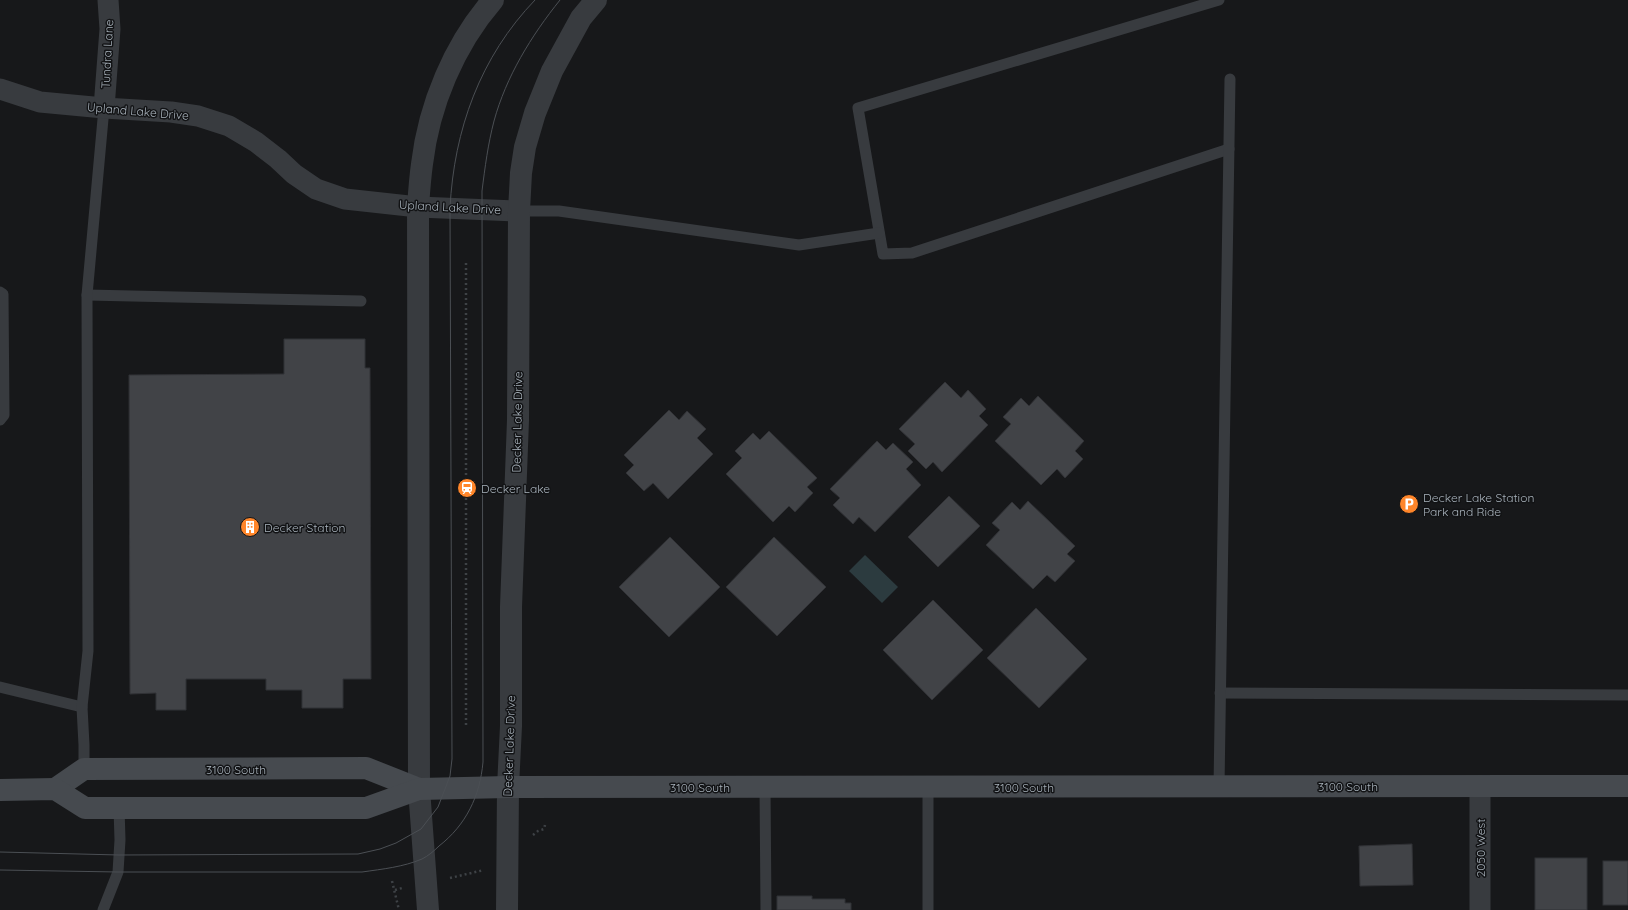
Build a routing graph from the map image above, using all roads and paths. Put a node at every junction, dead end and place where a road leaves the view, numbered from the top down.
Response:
1 (108, 0) edge
2 (493, 0) edge
3 (596, 0) edge
4 (1220, 0) edge
5 (1230, 79) dead end
6 (0, 89) edge
7 (104, 108) junction
8 (1229, 150) junction
9 (418, 207) junction
10 (519, 211) junction
11 (879, 233) junction
12 (466, 263) dead end
13 (0, 292) edge
14 (87, 295) junction
15 (361, 301) dead end
16 (0, 420) edge
17 (0, 687) edge
18 (1220, 693) junction
19 (1628, 694) edge
20 (82, 707) junction
21 (466, 726) dead end
22 (84, 769) junction
23 (1480, 786) junction
24 (1628, 786) edge
25 (508, 787) junction
26 (765, 787) junction
27 (928, 787) junction
28 (1219, 787) junction
29 (419, 788) junction
30 (55, 789) junction
31 (0, 790) edge
32 (119, 808) junction
33 (545, 825) dead end
34 (532, 839) dead end
35 (506, 865) junction
36 (392, 881) dead end
37 (425, 884) junction
38 (103, 910) edge
39 (398, 910) edge
40 (428, 910) edge
41 (506, 910) edge
42 (766, 910) edge
43 (928, 910) edge
44 (1480, 910) edge

1 - 7 street, Tundra Lane
2 - 9 street
3 - 10 street, Decker Lake Drive
4 - 11 lane
5 - 8 lane
6 - 7 street, Upland Lake Drive
7 - 9 street, Upland Lake Drive
7 - 14 lane
8 - 11 lane
8 - 18 lane
9 - 10 street, Upland Lake Drive
9 - 29 street
10 - 11 lane
10 - 25 street, Decker Lake Drive
12 - 21 path
13 - 16 lane
14 - 15 lane
14 - 20 lane
17 - 20 lane
18 - 19 lane
18 - 28 lane
20 - 22 lane
22 - 29 main road, 3100 South
22 - 30 main road
23 - 24 main road, 3100 South
23 - 28 main road, 3100 South
23 - 44 street, 2050 West
25 - 26 main road, 3100 South
25 - 29 main road, 3100 South
25 - 35 street, Decker Lake Drive
26 - 27 main road, 3100 South
26 - 42 lane
27 - 28 main road, 3100 South
27 - 43 lane
29 - 32 main road, 3100 South
29 - 37 street
30 - 31 main road
30 - 32 main road, 3100 South
32 - 38 lane
33 - 34 path
35 - 37 path
35 - 41 street, Decker Lake Drive
36 - 39 path
37 - 40 street

